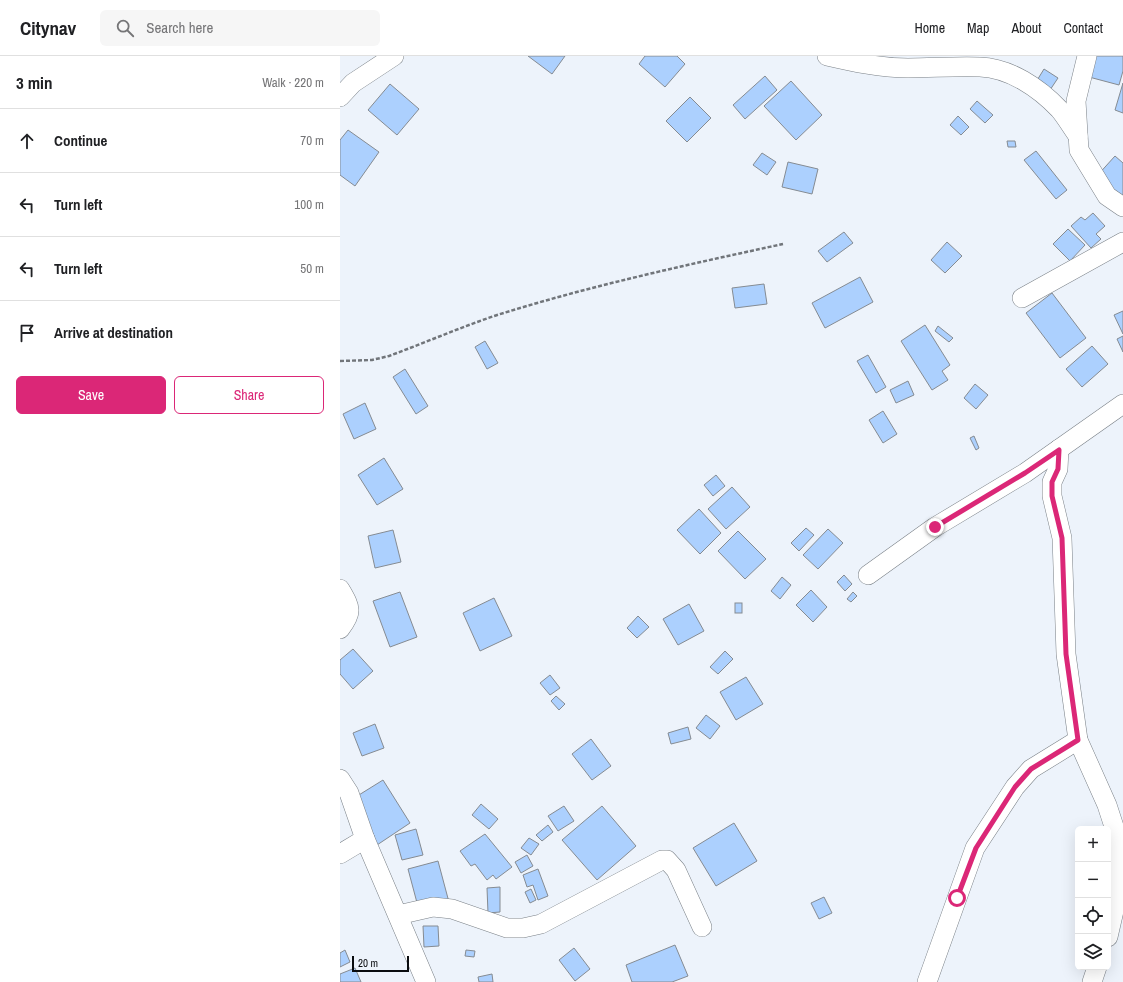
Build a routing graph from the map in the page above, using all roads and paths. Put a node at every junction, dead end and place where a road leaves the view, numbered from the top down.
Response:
1 (394, 56) edge
2 (827, 56) edge
3 (1086, 56) edge
4 (340, 97) edge
5 (1078, 136) junction
6 (1123, 207) edge
7 (1123, 242) edge
8 (783, 244) dead end
9 (1022, 298) dead end
10 (340, 362) edge
11 (1123, 404) edge
12 (1059, 450) junction
13 (868, 574) dead end
14 (340, 589) edge
15 (340, 629) edge
16 (1078, 740) junction
17 (340, 779) edge
18 (365, 839) junction
19 (340, 854) edge
20 (398, 915) junction
21 (702, 927) dead end
22 (1109, 934) edge
23 (1096, 970) edge
24 (426, 982) edge
25 (927, 982) edge
26 (1092, 982) edge

1 - 4 street
2 - 5 street
3 - 5 street
5 - 6 street
7 - 9 street
8 - 10 path
11 - 12 street
12 - 13 street
12 - 16 street
14 - 15 street
16 - 22 street
16 - 25 street
17 - 18 street
18 - 19 street
18 - 20 street
20 - 21 street
20 - 24 street
23 - 26 street

